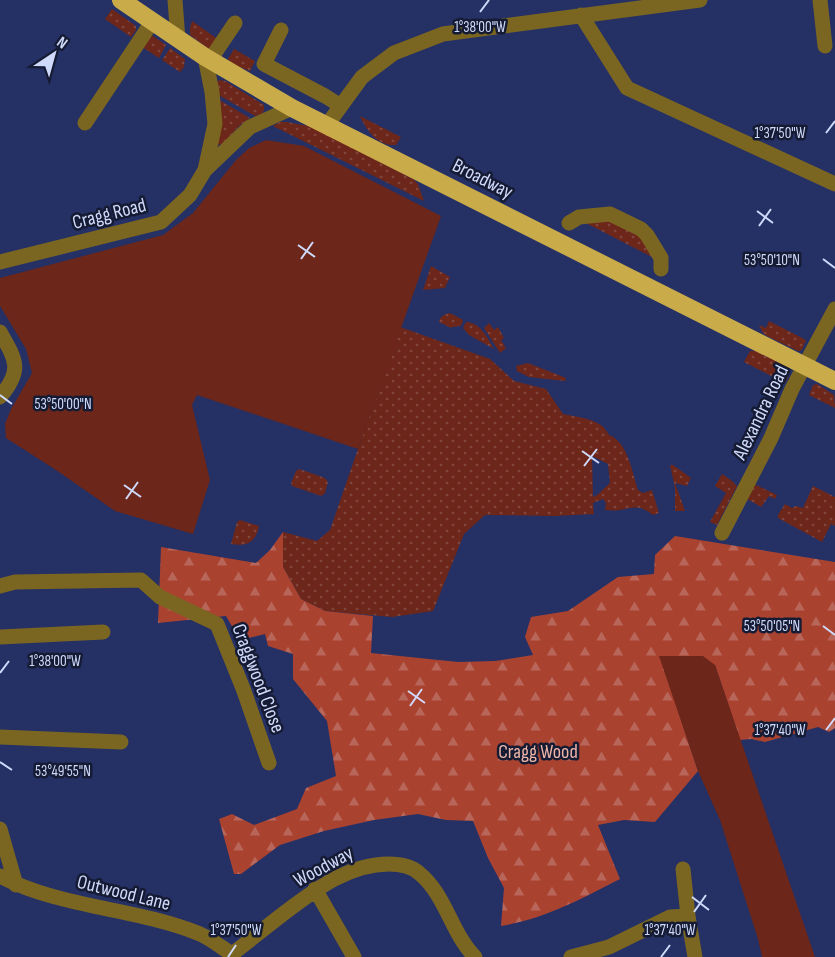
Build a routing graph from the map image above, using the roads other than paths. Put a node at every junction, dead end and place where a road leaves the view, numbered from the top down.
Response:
1 (121, 0) edge
2 (175, 0) edge
3 (699, 0) edge
4 (820, 0) edge
5 (581, 15) junction
6 (152, 22) junction
7 (235, 23) dead end
8 (281, 30) dead end
9 (178, 40) junction
10 (825, 46) dead end
11 (207, 59) junction
12 (264, 64) junction
13 (252, 85) junction
14 (341, 106) junction
15 (292, 108) junction
16 (85, 123) dead end
17 (327, 125) junction
18 (205, 170) junction
19 (835, 184) edge
20 (569, 223) dead end
21 (0, 262) edge
22 (661, 269) dead end
23 (835, 309) edge
24 (0, 332) edge
25 (806, 366) junction
26 (835, 381) edge
27 (0, 397) edge
28 (722, 533) dead end
29 (0, 586) edge
30 (103, 632) dead end
31 (0, 637) edge
32 (0, 737) edge
33 (121, 742) dead end
34 (269, 763) dead end
35 (0, 829) edge
36 (683, 869) dead end
37 (0, 876) edge
38 (16, 885) junction
39 (315, 889) junction
40 (688, 916) junction
41 (233, 955) edge
42 (354, 957) edge
43 (475, 957) edge
44 (571, 957) edge
45 (695, 957) edge

1 - 6 highway, Broadway
2 - 9 street
3 - 5 street
4 - 10 street
5 - 14 street
5 - 19 street
6 - 9 highway, Broadway
6 - 16 street
7 - 11 street
8 - 12 street
9 - 11 highway, Broadway
11 - 13 highway, Broadway
11 - 18 street, Cragg Road
12 - 13 street
12 - 14 street
13 - 15 highway, Broadway
14 - 17 street
15 - 17 highway, Broadway
15 - 18 street, Cragg Road
17 - 25 highway, Broadway
18 - 21 street, Cragg Road
20 - 22 street
23 - 25 street, Alexandra Road
24 - 27 street
25 - 26 highway, Broadway
25 - 28 street, Alexandra Road
29 - 34 street, Craggwood Close
30 - 31 street
32 - 33 street
35 - 38 street
36 - 40 street
37 - 38 street, Outwood Lane
38 - 41 street, Outwood Lane
39 - 41 street, Woodway
39 - 42 street
39 - 43 street, Woodway
40 - 44 street
40 - 45 street

